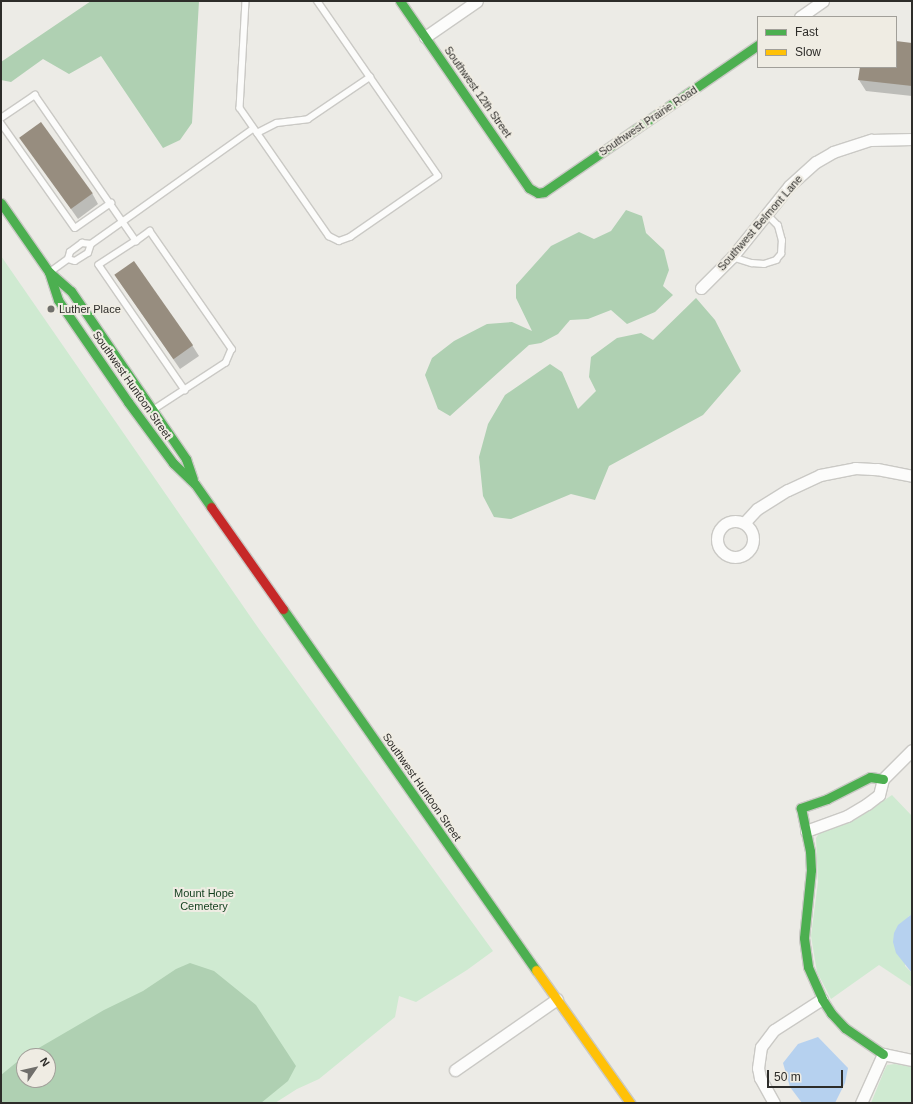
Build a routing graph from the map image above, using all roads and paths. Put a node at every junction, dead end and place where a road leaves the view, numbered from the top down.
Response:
1 (246, 1) edge
2 (317, 1) edge
3 (400, 1) edge
4 (477, 1) edge
5 (823, 1) edge
6 (801, 16) edge
7 (425, 37) junction
8 (757, 47) edge
9 (370, 77) junction
10 (1, 118) edge
11 (1, 123) edge
12 (255, 131) junction
13 (912, 139) edge
14 (538, 193) joint
15 (1, 203) edge
16 (111, 203) junction
17 (766, 214) junction
18 (123, 221) junction
19 (136, 241) junction
20 (91, 244) junction
21 (732, 257) junction
22 (68, 259) junction
23 (49, 272) junction
24 (701, 288) dead end
25 (185, 390) junction
26 (153, 410) junction
27 (912, 476) edge
28 (195, 484) junction
29 (744, 523) dead end
30 (912, 750) edge
31 (883, 779) junction
32 (806, 831) junction
33 (557, 999) junction
34 (822, 1000) junction
35 (884, 1054) junction
36 (912, 1060) edge
37 (455, 1070) dead end
38 (630, 1103) edge
39 (774, 1103) edge
40 (861, 1103) edge

1 - 12 lane
2 - 9 lane
3 - 7 main road, Southwest 12th Street
4 - 7 street
5 - 6 street
7 - 14 main road, Southwest 12th Street
8 - 14 main road, Southwest Prairie Road
9 - 12 lane
9 - 12 lane
10 - 16 lane
11 - 16 lane
12 - 18 lane
13 - 17 street, Southwest Belmont Lane
15 - 23 main road, Southwest Huntoon Street
16 - 18 lane
17 - 21 street, Southwest Belmont Lane
17 - 21 lane
18 - 19 lane
18 - 20 lane
19 - 25 lane
19 - 25 lane
20 - 22 lane
20 - 22 lane
21 - 24 street, Southwest Belmont Lane
22 - 23 lane
23 - 26 main road, Southwest Huntoon Street
23 - 28 main road, Southwest Huntoon Street
25 - 26 lane
26 - 28 main road, Southwest Huntoon Street
27 - 29 street
28 - 33 main road, Southwest Huntoon Street
30 - 31 street
31 - 32 street
31 - 32 main road
32 - 34 main road
33 - 37 street
33 - 38 main road, Southwest Huntoon Street
34 - 35 main road
34 - 39 street
35 - 36 street
35 - 40 street

